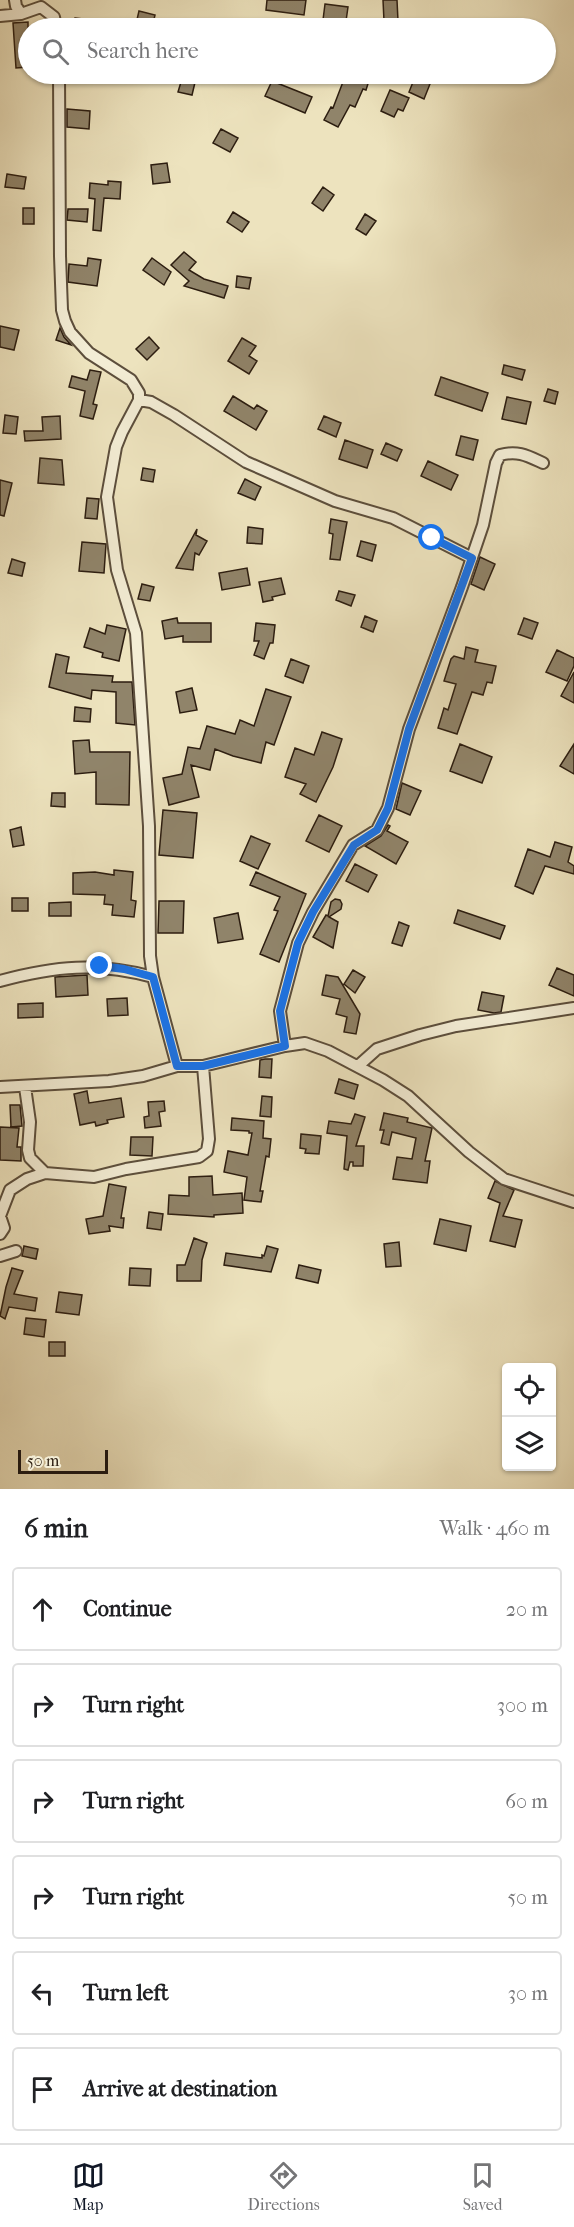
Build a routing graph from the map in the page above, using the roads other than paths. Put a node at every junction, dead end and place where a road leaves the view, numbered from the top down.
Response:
1 (15, 0) edge
2 (21, 14) junction
3 (0, 16) edge
4 (54, 18) edge
5 (59, 84) edge
6 (139, 400) junction
7 (543, 463) dead end
8 (472, 558) junction
9 (153, 977) junction
10 (0, 981) edge
11 (574, 1008) edge
12 (285, 1046) junction
13 (177, 1066) junction
14 (203, 1066) junction
15 (358, 1066) junction
16 (0, 1087) edge
17 (25, 1087) junction
18 (45, 1173) junction
19 (574, 1202) edge
20 (0, 1234) edge
21 (15, 1251) dead end
22 (0, 1256) edge

1 - 2 street
2 - 3 street
2 - 4 street
5 - 6 street
6 - 8 street
6 - 9 street
7 - 8 street
8 - 12 street
9 - 10 street
9 - 13 street
11 - 15 street
12 - 14 street
12 - 15 street
13 - 14 street
13 - 17 street
14 - 18 street
15 - 19 street
16 - 17 street
17 - 18 street
18 - 20 street
21 - 22 street

